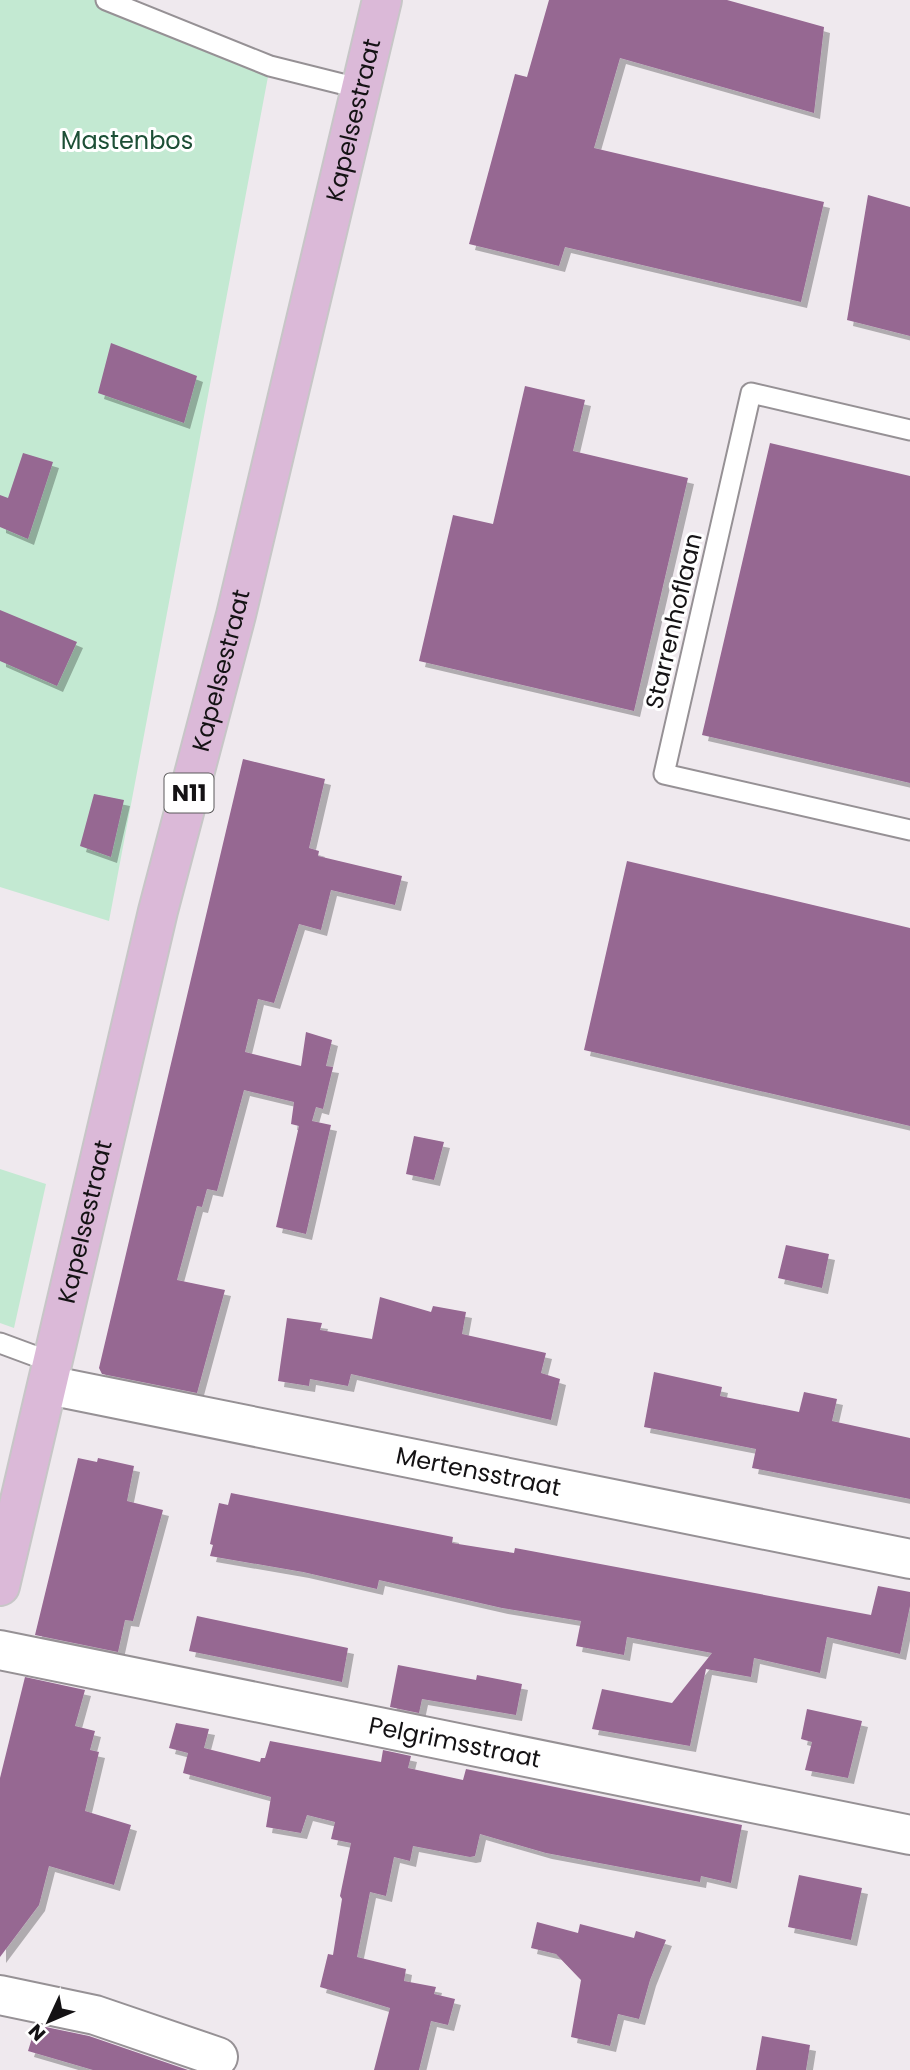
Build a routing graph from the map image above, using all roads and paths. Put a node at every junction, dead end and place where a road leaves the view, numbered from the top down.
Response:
1 (106, 0) edge
2 (382, 0) edge
3 (362, 89) junction
4 (910, 430) edge
5 (910, 830) edge
6 (0, 1343) edge
7 (51, 1374) junction
8 (910, 1559) edge
9 (0, 1586) edge
10 (0, 1650) edge
11 (910, 1835) edge
12 (0, 1995) edge
13 (218, 2057) dead end

1 - 3 lane
2 - 3 main road, Kapelsestraat / N11
3 - 7 main road, Kapelsestraat / N11
4 - 5 lane, Starrenhoflaan
6 - 7 lane
7 - 8 street, Mertensstraat
7 - 9 main road, Kapelsestraat / N11
10 - 11 street, Pelgrimsstraat
12 - 13 street

